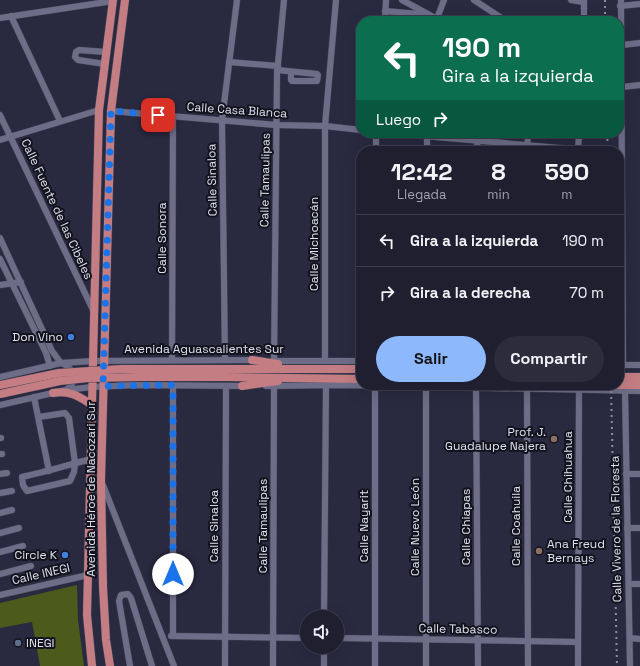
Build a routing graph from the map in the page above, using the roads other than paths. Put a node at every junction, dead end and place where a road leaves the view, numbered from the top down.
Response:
1 (113, 0) edge
2 (125, 0) edge
3 (237, 0) edge
4 (284, 0) edge
5 (336, 0) edge
6 (386, 0) edge
7 (402, 0) edge
8 (444, 0) edge
9 (474, 0) edge
10 (571, 0) edge
11 (584, 1) edge
12 (621, 3) edge
13 (640, 4) edge
14 (385, 11) junction
15 (429, 15) joint
16 (11, 16) junction
17 (384, 16) edge
18 (438, 16) edge
19 (494, 16) edge
20 (584, 16) edge
21 (621, 16) edge
22 (0, 18) edge
23 (640, 43) edge
24 (624, 45) edge
25 (87, 51) junction
26 (106, 52) junction
27 (86, 62) junction
28 (229, 62) junction
29 (105, 64) junction
30 (278, 68) junction
31 (104, 75) junction
32 (330, 79) junction
33 (640, 85) edge
34 (624, 87) edge
35 (100, 110) junction
36 (111, 111) junction
37 (0, 115) edge
38 (173, 116) junction
39 (222, 120) junction
40 (60, 121) junction
41 (276, 124) junction
42 (325, 126) junction
43 (356, 129) edge
44 (11, 137) junction
45 (452, 138) edge
46 (477, 138) edge
47 (0, 140) edge
48 (477, 141) junction
49 (477, 146) edge
50 (513, 146) edge
51 (0, 238) edge
52 (0, 258) edge
53 (21, 282) junction
54 (11, 283) junction
55 (0, 285) edge
56 (94, 312) junction
57 (92, 360) junction
58 (104, 360) junction
59 (118, 360) junction
60 (172, 360) junction
61 (225, 360) junction
62 (252, 360) junction
63 (274, 361) junction
64 (324, 361) junction
65 (61, 363) junction
66 (356, 365) edge
67 (624, 365) edge
68 (640, 365) edge
69 (50, 366) junction
70 (356, 366) edge
71 (290, 369) junction
72 (229, 373) junction
73 (0, 376) edge
74 (624, 376) edge
75 (288, 377) junction
76 (640, 377) edge
77 (356, 379) edge
78 (0, 385) edge
79 (121, 385) junction
80 (173, 385) junction
81 (640, 385) edge
82 (92, 386) junction
83 (103, 386) junction
84 (226, 386) junction
85 (242, 386) junction
86 (274, 386) junction
87 (326, 386) junction
88 (356, 387) edge
89 (624, 388) edge
90 (624, 388) edge
91 (66, 390) junction
92 (375, 390) edge
93 (426, 390) edge
94 (476, 390) edge
95 (527, 390) edge
96 (579, 390) edge
97 (622, 390) edge
98 (640, 391) edge
99 (53, 393) junction
100 (0, 394) edge
101 (34, 397) junction
102 (0, 405) edge
103 (92, 405) junction
104 (39, 417) junction
105 (91, 458) junction
106 (75, 463) junction
107 (49, 471) junction
108 (7, 473) dead end
109 (0, 474) edge
110 (626, 474) junction
111 (640, 474) edge
112 (101, 480) junction
113 (12, 491) dead end
114 (0, 493) edge
115 (12, 510) dead end
116 (0, 513) edge
117 (19, 528) dead end
118 (627, 528) junction
119 (640, 528) edge
120 (0, 533) edge
121 (23, 546) dead end
122 (0, 552) edge
123 (31, 566) dead end
124 (0, 574) edge
125 (88, 575) junction
126 (628, 584) junction
127 (640, 584) edge
128 (0, 595) edge
129 (324, 610) edge
130 (163, 636) junction
131 (173, 636) junction
132 (225, 637) junction
133 (274, 638) junction
134 (300, 638) edge
135 (344, 638) edge
136 (630, 638) junction
137 (640, 638) edge
138 (375, 639) junction
139 (426, 640) junction
140 (478, 640) junction
141 (528, 641) junction
142 (578, 642) junction
143 (324, 654) edge
144 (153, 665) edge
145 (92, 666) edge
146 (110, 666) edge
147 (130, 666) edge
148 (174, 666) edge
149 (225, 666) edge
150 (273, 666) edge
151 (324, 666) edge
152 (375, 666) edge
153 (426, 666) edge
154 (478, 666) edge
155 (528, 666) edge
156 (578, 666) edge
157 (630, 666) edge

1 - 16 street
1 - 26 main road, Avenida Héroe de Nacozari Sur
2 - 36 main road, Avenida Héroe de Nacozari Sur
3 - 28 street, Calle Sinaloa
4 - 30 street, Calle Tamaulipas
5 - 32 street, Calle Michoacán
6 - 14 street
7 - 15 street
8 - 18 street
9 - 19 street
10 - 11 street
11 - 20 street
12 - 13 street
12 - 21 street
14 - 15 street
14 - 17 street
16 - 22 street
16 - 40 street
23 - 24 street
25 - 26 street
25 - 27 street
25 - 27 street
26 - 29 main road, Avenida Héroe de Nacozari Sur
27 - 29 street
28 - 30 street
28 - 39 street, Calle Sinaloa
29 - 31 main road, Avenida Héroe de Nacozari Sur
30 - 32 street
30 - 41 street, Calle Tamaulipas
31 - 35 main road, Avenida Héroe de Nacozari Sur
31 - 36 main road
32 - 42 street, Calle Michoacán
33 - 34 street
35 - 40 street
35 - 56 main road, Avenida Héroe de Nacozari Sur
36 - 38 street, Calle Casa Blanca
36 - 58 main road, Avenida Héroe de Nacozari Sur
37 - 44 street, Calle Fuente de las Cibeles
38 - 39 street, Calle Casa Blanca
38 - 60 street, Calle Sonora
39 - 41 street, Calle Casa Blanca
39 - 61 street, Calle Sinaloa
40 - 44 street
41 - 42 street, Calle Casa Blanca
41 - 63 street, Calle Tamaulipas
42 - 43 street, Calle Casa Blanca
42 - 64 street, Calle Michoacán
44 - 47 street
44 - 56 street, Calle Fuente de las Cibeles
45 - 48 street
46 - 48 street
48 - 49 street
48 - 50 street
51 - 53 street
52 - 54 street
53 - 54 street
53 - 65 street
54 - 55 street
54 - 69 street
56 - 57 main road, Avenida Héroe de Nacozari Sur
57 - 58 street, Avenida Aguascalientes Sur
57 - 65 street, Avenida Aguascalientes Sur
57 - 82 main road, Avenida Héroe de Nacozari Sur
58 - 59 street, Avenida Aguascalientes Sur
58 - 83 main road, Avenida Héroe de Nacozari Sur
59 - 60 street, Avenida Aguascalientes Sur
59 - 79 street
60 - 61 street, Avenida Aguascalientes Sur
61 - 62 street, Avenida Aguascalientes Sur
62 - 63 street, Avenida Aguascalientes Sur
62 - 71 main road
63 - 64 street, Avenida Aguascalientes Sur
64 - 66 street, Avenida Aguascalientes Sur
65 - 69 street, Avenida Aguascalientes Sur
65 - 91 street
67 - 68 street
69 - 73 street, Avenida Aguascalientes Sur
70 - 71 main road, Avenida Aguascalientes Sur
71 - 72 main road, Avenida Aguascalientes Sur
72 - 75 main road, Avenida Aguascalientes Sur
72 - 78 main road, Avenida Aguascalientes Sur, bridge
72 - 100 main road, Avenida Aguascalientes Sur, bridge
74 - 76 main road
75 - 77 main road, Avenida Aguascalientes Sur
75 - 85 main road
79 - 80 street
79 - 83 street
80 - 84 street
80 - 131 street
81 - 89 main road
82 - 83 street
82 - 91 street
82 - 103 main road, Avenida Héroe de Nacozari Sur
83 - 112 main road, Avenida Héroe de Nacozari Sur
84 - 85 street
84 - 132 street, Calle Sinaloa
85 - 86 street
86 - 87 street
86 - 133 street, Calle Tamaulipas
87 - 88 street
87 - 129 street
90 - 98 street
91 - 99 street
92 - 138 street, Calle Nayarit
93 - 139 street, Calle Nuevo León
94 - 140 street, Calle Chiapas
95 - 141 street, Calle Coahuila
96 - 142 street, Calle Chihuahua
97 - 110 street, Calle Vivero de la Floresta
99 - 101 street
99 - 103 main road
101 - 102 street
101 - 104 street
103 - 105 main road, Avenida Héroe de Nacozari Sur
104 - 106 street
104 - 107 street
105 - 106 street
105 - 125 main road, Avenida Héroe de Nacozari Sur
106 - 107 street
106 - 107 street
108 - 109 street
110 - 111 street
110 - 118 street, Calle Vivero de la Floresta
112 - 130 street
112 - 146 main road, Avenida Héroe de Nacozari Sur
113 - 114 street
115 - 116 street
117 - 120 street
118 - 119 street
118 - 126 street, Calle Vivero de la Floresta
121 - 122 street
123 - 124 street
125 - 128 street, Calle INEGI
125 - 145 main road, Avenida Héroe de Nacozari Sur
126 - 127 street
126 - 136 street, Calle Vivero de la Floresta
130 - 131 street
130 - 148 street
131 - 132 street
132 - 133 street
132 - 149 street, Calle Sinaloa
133 - 134 street
133 - 150 street, Calle Tamaulipas
135 - 138 street, Calle Tabasco
136 - 137 street
136 - 157 street, Calle Vivero de la Floresta
138 - 139 street, Calle Tabasco
138 - 152 street, Calle Nayarit
139 - 140 street, Calle Tabasco
139 - 153 street, Calle Nuevo León
140 - 141 street, Calle Tabasco
140 - 154 street, Calle Chiapas
141 - 142 street, Calle Tabasco
141 - 155 street, Calle Coahuila
142 - 156 street, Calle Chihuahua
143 - 151 street
144 - 147 street

